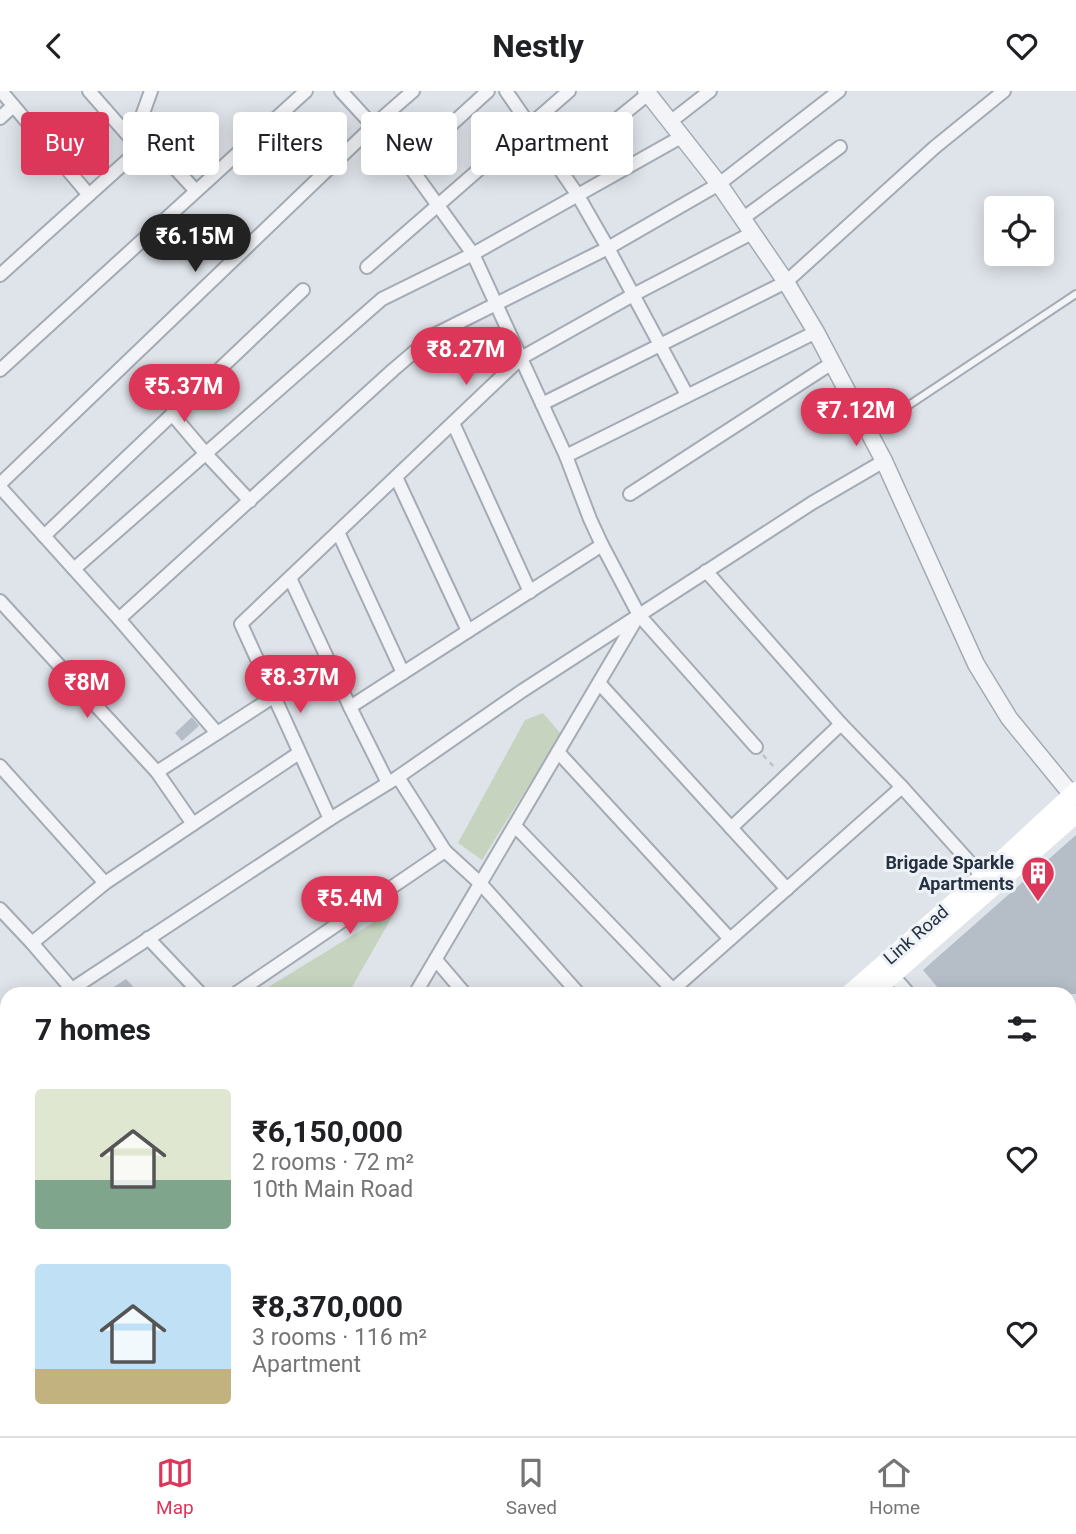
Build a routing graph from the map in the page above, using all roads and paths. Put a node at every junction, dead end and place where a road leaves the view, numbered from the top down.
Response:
1 (1, 91) edge
2 (89, 91) edge
3 (151, 91) edge
4 (306, 91) edge
5 (341, 91) edge
6 (413, 91) edge
7 (488, 91) edge
8 (506, 91) edge
9 (569, 91) edge
10 (710, 91) edge
11 (839, 91) edge
12 (1004, 91) edge
13 (647, 92) edge
14 (13, 106) junction
15 (143, 112) edge
16 (389, 112) edge
17 (521, 112) edge
18 (545, 112) edge
19 (623, 112) edge
20 (361, 113) edge
21 (0, 118) edge
22 (457, 120) edge
23 (670, 122) junction
24 (123, 130) edge
25 (681, 137) junction
26 (361, 138) edge
27 (840, 147) dead end
28 (123, 164) edge
29 (181, 175) edge
30 (416, 175) edge
31 (472, 175) edge
32 (564, 175) edge
33 (719, 184) junction
34 (196, 191) junction
35 (577, 194) junction
36 (89, 195) junction
37 (438, 204) junction
38 (743, 219) junction
39 (752, 233) junction
40 (608, 248) junction
41 (473, 254) junction
42 (367, 267) dead end
43 (0, 275) edge
44 (786, 282) junction
45 (303, 290) dead end
46 (1076, 293) edge
47 (633, 295) junction
48 (496, 303) junction
49 (816, 332) junction
50 (659, 345) junction
51 (521, 358) junction
52 (832, 363) junction
53 (0, 370) edge
54 (687, 395) junction
55 (542, 404) junction
56 (172, 414) junction
57 (453, 423) junction
58 (868, 432) junction
59 (206, 454) junction
60 (566, 456) junction
61 (884, 461) junction
62 (396, 477) junction
63 (0, 485) edge
64 (630, 494) dead end
65 (250, 501) junction
66 (338, 532) junction
67 (44, 536) junction
68 (602, 545) junction
69 (74, 569) junction
70 (706, 571) junction
71 (290, 578) junction
72 (530, 592) junction
73 (0, 601) edge
74 (639, 615) junction
75 (119, 619) junction
76 (468, 631) junction
77 (403, 673) junction
78 (599, 683) junction
79 (273, 697) junction
80 (350, 707) junction
81 (841, 724) junction
82 (217, 733) junction
83 (756, 747) joint
84 (558, 752) junction
85 (299, 753) junction
86 (0, 766) edge
87 (157, 772) junction
88 (784, 778) junction
89 (393, 780) junction
90 (902, 787) junction
91 (1074, 796) edge
92 (1076, 814) edge
93 (330, 819) junction
94 (193, 824) junction
95 (514, 826) junction
96 (730, 828) junction
97 (445, 851) junction
98 (983, 877) junction
99 (105, 883) junction
100 (481, 884) junction
101 (787, 889) junction
102 (0, 909) edge
103 (148, 938) junction
104 (730, 939) junction
105 (33, 943) junction
106 (436, 960) junction
107 (888, 969) junction
108 (70, 987) edge
109 (81, 987) edge
110 (194, 987) edge
111 (245, 987) edge
112 (419, 987) edge
113 (459, 987) edge
114 (573, 987) edge
115 (666, 987) edge
116 (677, 987) edge
117 (860, 987) edge
118 (876, 987) edge
119 (903, 987) edge

1 - 14 street
2 - 24 street
3 - 15 street
4 - 34 street
5 - 20 street
6 - 16 street
7 - 22 street
8 - 17 street
9 - 18 street
10 - 23 street
11 - 33 street
12 - 44 street
13 - 19 street
13 - 23 street
14 - 21 street
14 - 36 street
23 - 25 street
25 - 33 street
25 - 35 street
26 - 63 street
27 - 38 street
28 - 36 street
29 - 34 street
30 - 37 street
31 - 37 street
32 - 35 street
33 - 38 street
33 - 40 street
34 - 53 street
35 - 40 street
35 - 41 street
36 - 43 street
37 - 41 street
37 - 42 street
38 - 39 street
39 - 44 street
39 - 47 street
40 - 47 street
40 - 48 street
41 - 48 street
41 - 59 street
44 - 49 street
44 - 50 street
45 - 56 street
46 - 58 lane
47 - 50 street
47 - 51 street
48 - 51 street
48 - 65 street
49 - 52 street
49 - 54 street
50 - 54 street
50 - 55 street
51 - 55 street
51 - 57 street
52 - 58 street
52 - 64 street
54 - 60 street
55 - 60 street
56 - 59 street
56 - 67 street
57 - 62 street
57 - 72 street
58 - 61 street
59 - 65 street
59 - 69 street
60 - 68 street
61 - 70 street
61 - 91 street
62 - 66 street
62 - 76 street
63 - 67 street
65 - 75 street
66 - 71 street
66 - 77 street
67 - 69 street
68 - 72 street
68 - 74 street
69 - 75 street
70 - 74 street
70 - 81 street
71 - 79 street
71 - 80 street
72 - 76 street
73 - 87 street
74 - 78 street
74 - 83 street
74 - 89 street
75 - 82 street
76 - 77 street
77 - 80 street
78 - 84 street
78 - 96 street
79 - 82 street
79 - 85 street
80 - 89 street
81 - 88 street
81 - 90 street
82 - 87 street
83 - 88 path
84 - 95 street
84 - 104 street
85 - 93 street
85 - 94 street
86 - 99 street
87 - 94 street
88 - 96 street
89 - 93 street
89 - 97 street
90 - 98 street
90 - 101 street
91 - 98 main road, Link Road
92 - 107 main road
93 - 103 street
94 - 99 street
95 - 100 street
95 - 115 street
96 - 101 street
97 - 100 street
97 - 111 street
98 - 107 main road, Link Road
99 - 105 street
100 - 106 street
100 - 114 street
101 - 104 street
102 - 105 street
103 - 109 street
103 - 110 street
104 - 116 street
105 - 108 street
106 - 112 street
106 - 113 street
107 - 117 main road, Link Road
107 - 118 main road
107 - 119 street

